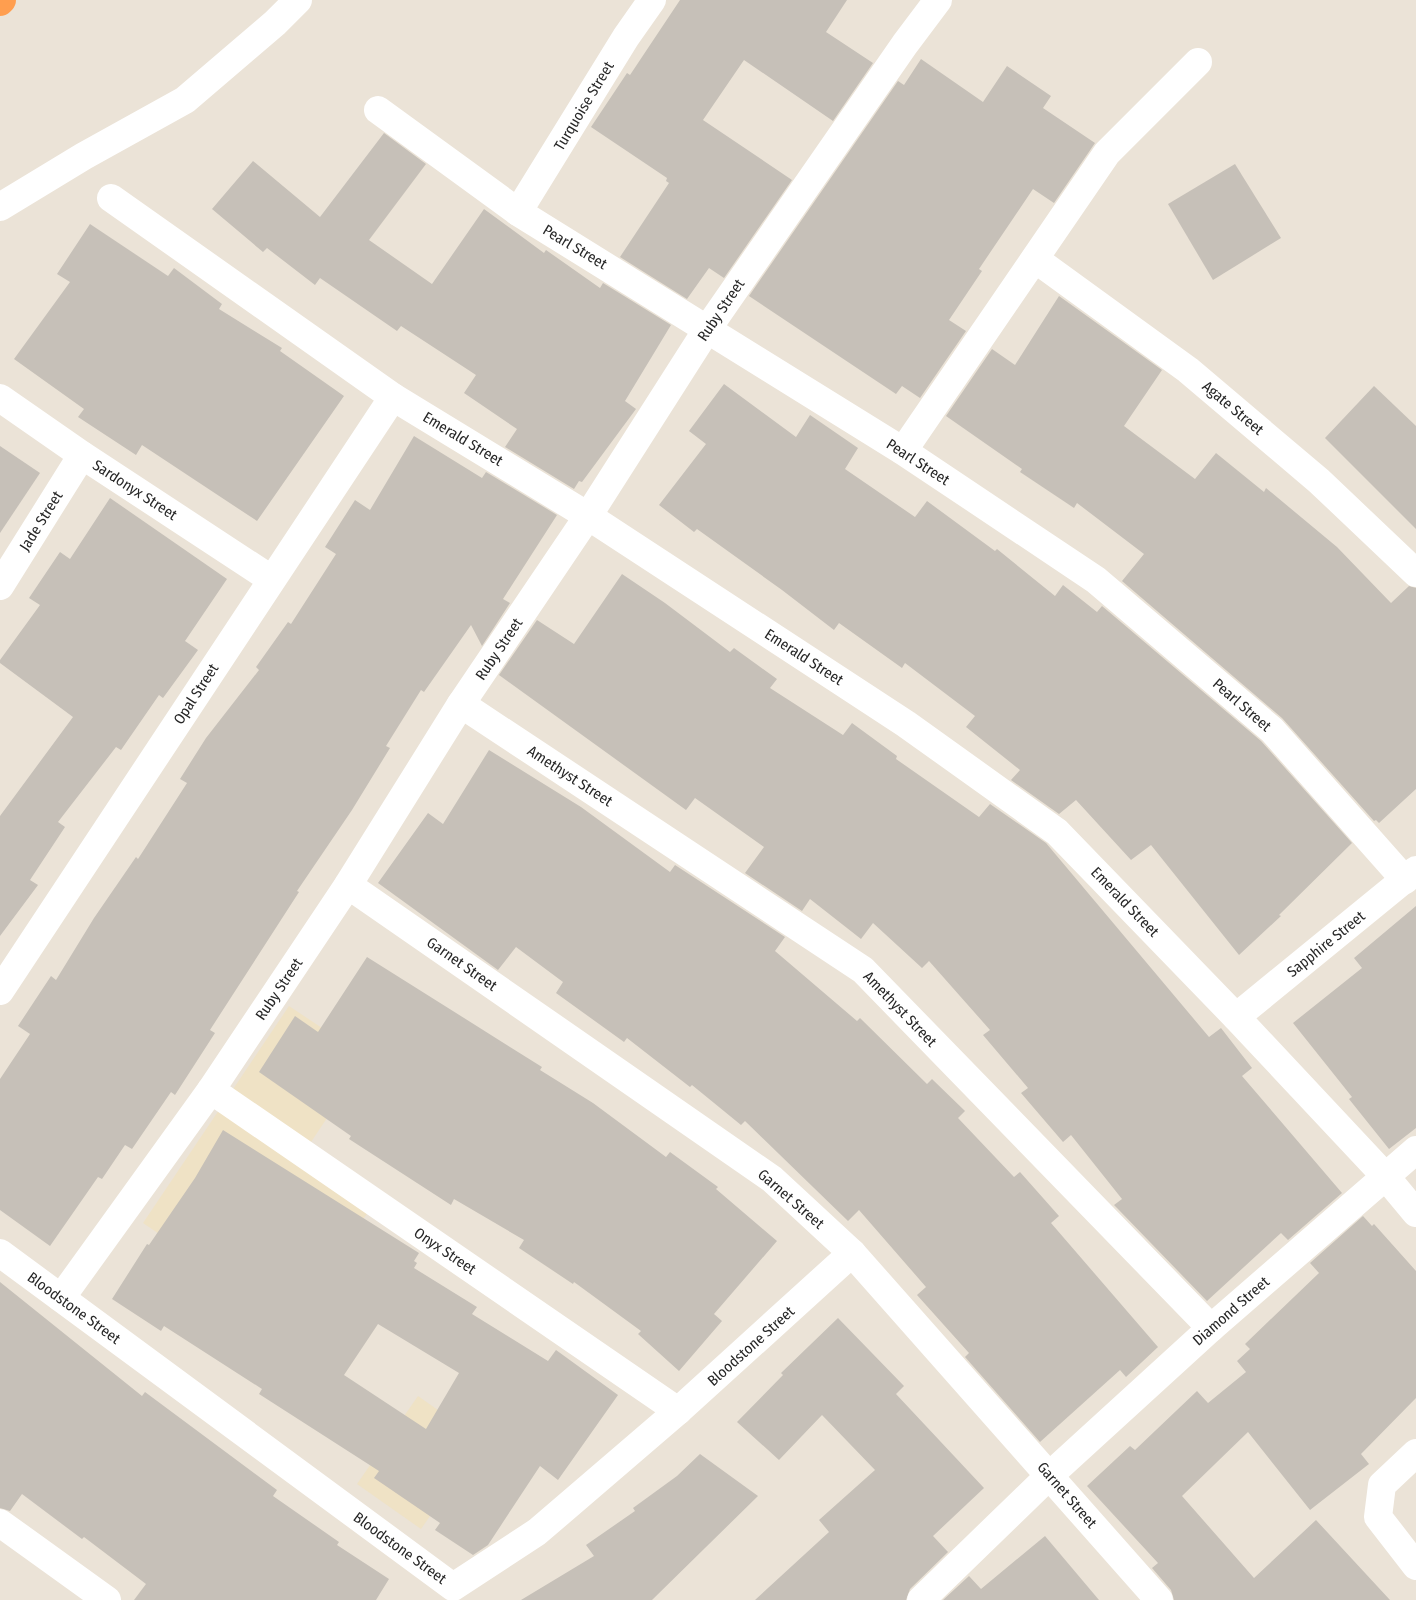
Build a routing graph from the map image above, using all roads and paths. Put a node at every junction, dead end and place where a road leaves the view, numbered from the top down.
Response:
1 (298, 0) edge
2 (652, 0) edge
3 (938, 0) edge
4 (1198, 62) dead end
5 (378, 110) dead end
6 (112, 198) dead end
7 (0, 207) edge
8 (518, 212) junction
9 (1035, 259) junction
10 (708, 328) junction
11 (393, 397) junction
12 (0, 398) edge
13 (903, 451) junction
14 (82, 455) junction
15 (588, 516) junction
16 (1416, 574) edge
17 (271, 579) junction
18 (0, 586) edge
19 (461, 704) junction
20 (1411, 875) edge
21 (348, 885) junction
22 (0, 991) edge
23 (1236, 1017) junction
24 (211, 1090) junction
25 (1416, 1150) edge
26 (1386, 1177) junction
27 (1416, 1213) edge
28 (0, 1253) edge
29 (852, 1253) junction
30 (61, 1298) junction
31 (1211, 1328) junction
32 (678, 1411) junction
33 (1416, 1453) edge
34 (1050, 1476) junction
35 (0, 1523) edge
36 (1416, 1566) edge
37 (107, 1600) edge
38 (921, 1600) edge
39 (1159, 1600) edge

1 - 7 street
2 - 8 street, Turquoise Street
3 - 10 street, Ruby Street
4 - 9 street
5 - 8 street, Pearl Street
6 - 11 street, Emerald Street
8 - 10 street, Pearl Street
9 - 13 street
9 - 16 street, Agate Street
10 - 13 street, Pearl Street
10 - 15 street, Ruby Street
11 - 15 street, Emerald Street
11 - 17 street, Opal Street
12 - 14 street, Sardonyx Street
13 - 20 street, Pearl Street
14 - 17 street, Sardonyx Street
14 - 18 street, Jade Street
15 - 19 street, Ruby Street
15 - 23 street, Emerald Street
17 - 22 street, Opal Street
19 - 21 street, Ruby Street
19 - 31 street, Amethyst Street
20 - 23 street, Sapphire Street
21 - 24 street, Ruby Street
21 - 29 street, Garnet Street
23 - 26 street, Emerald Street
24 - 30 street, Ruby Street
24 - 32 street, Onyx Street
25 - 26 street, Diamond Street
26 - 27 street, Emerald Street
26 - 31 street, Diamond Street
28 - 30 street, Bloodstone Street
29 - 32 street, Bloodstone Street
29 - 34 street, Garnet Street
30 - 32 street, Bloodstone Street
31 - 34 street, Diamond Street
33 - 36 street
34 - 38 street, Diamond Street
34 - 39 street, Garnet Street
35 - 37 street

